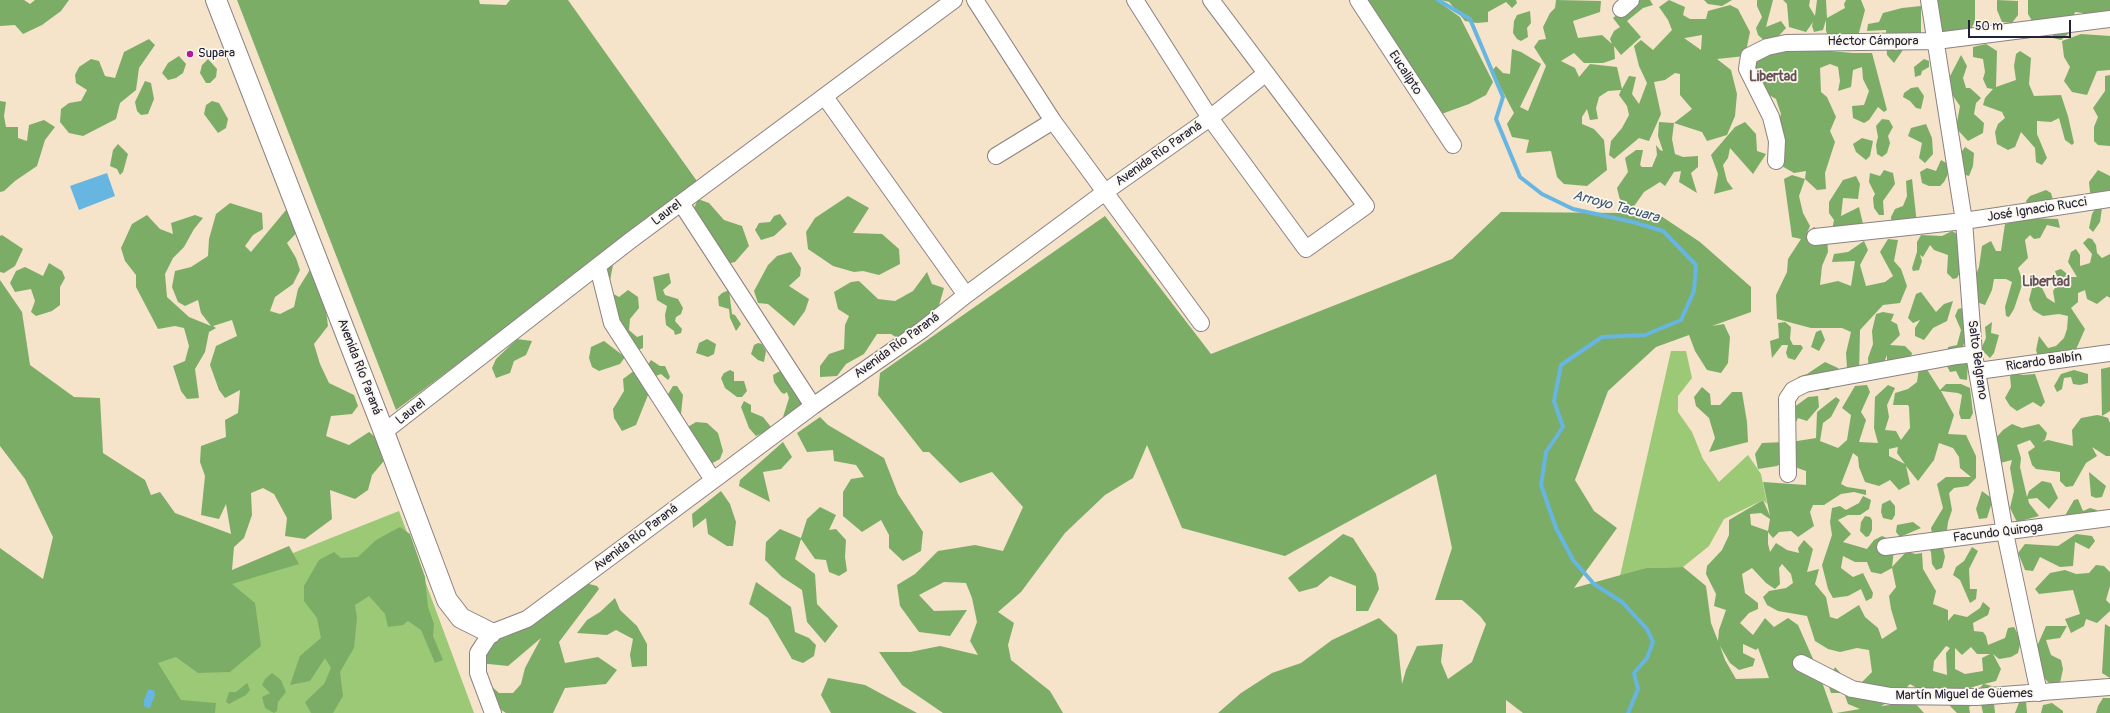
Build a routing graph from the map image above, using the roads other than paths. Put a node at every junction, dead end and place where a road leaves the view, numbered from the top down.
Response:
1 (216, 0) edge
2 (954, 0) edge
3 (975, 0) edge
4 (1136, 0) edge
5 (1210, 0) edge
6 (1358, 0) edge
7 (1929, 0) edge
8 (2110, 19) edge
9 (1936, 41) junction
10 (1265, 74) junction
11 (825, 97) junction
12 (1210, 118) junction
13 (1053, 121) junction
14 (1453, 145) dead end
15 (996, 156) dead end
16 (1776, 161) dead end
17 (1105, 192) junction
18 (2110, 198) edge
19 (681, 202) junction
20 (1964, 221) junction
21 (1815, 237) dead end
22 (598, 266) junction
23 (966, 295) junction
24 (1201, 323) dead end
25 (2110, 352) edge
26 (1974, 354) junction
27 (1978, 371) junction
28 (813, 406) junction
29 (384, 432) junction
30 (1788, 474) dead end
31 (713, 480) junction
32 (2110, 518) edge
33 (2005, 533) junction
34 (1885, 547) dead end
35 (491, 633) junction
36 (1800, 663) dead end
37 (2110, 687) edge
38 (2038, 693) junction
39 (493, 713) edge

1 - 29 main road, Avenida Río Paraná
2 - 11 street, Laurel
3 - 13 street
4 - 12 street
5 - 10 street
6 - 14 street, Eucalipto
7 - 9 street, Salto Belgrano
8 - 9 street, Héctor Cámpora
9 - 16 street, Héctor Cámpora
9 - 20 street, Salto Belgrano
10 - 12 street, Avenida Río Paraná
10 - 12 street
11 - 19 street, Laurel
11 - 23 street
12 - 17 street, Avenida Río Paraná
13 - 15 street
13 - 17 street
17 - 23 street, Avenida Río Paraná
17 - 24 street
18 - 20 street, José Ignacio Rucci
19 - 22 street, Laurel
19 - 28 street
20 - 21 street, José Ignacio Rucci
20 - 26 street, Salto Belgrano
22 - 29 street, Laurel
22 - 31 street
23 - 28 street, Avenida Río Paraná
25 - 27 street, Ricardo Balbín
26 - 27 street, Salto Belgrano
26 - 30 street
27 - 33 street, Salto Belgrano
28 - 31 street, Avenida Río Paraná
29 - 35 main road, Avenida Río Paraná
31 - 35 street, Avenida Río Paraná
32 - 33 street, Facundo Quiroga
33 - 34 street, Facundo Quiroga
33 - 38 street, Salto Belgrano
35 - 39 street
36 - 38 street, Martín Miguel de Güemes
37 - 38 street, Martín Miguel de Güemes

